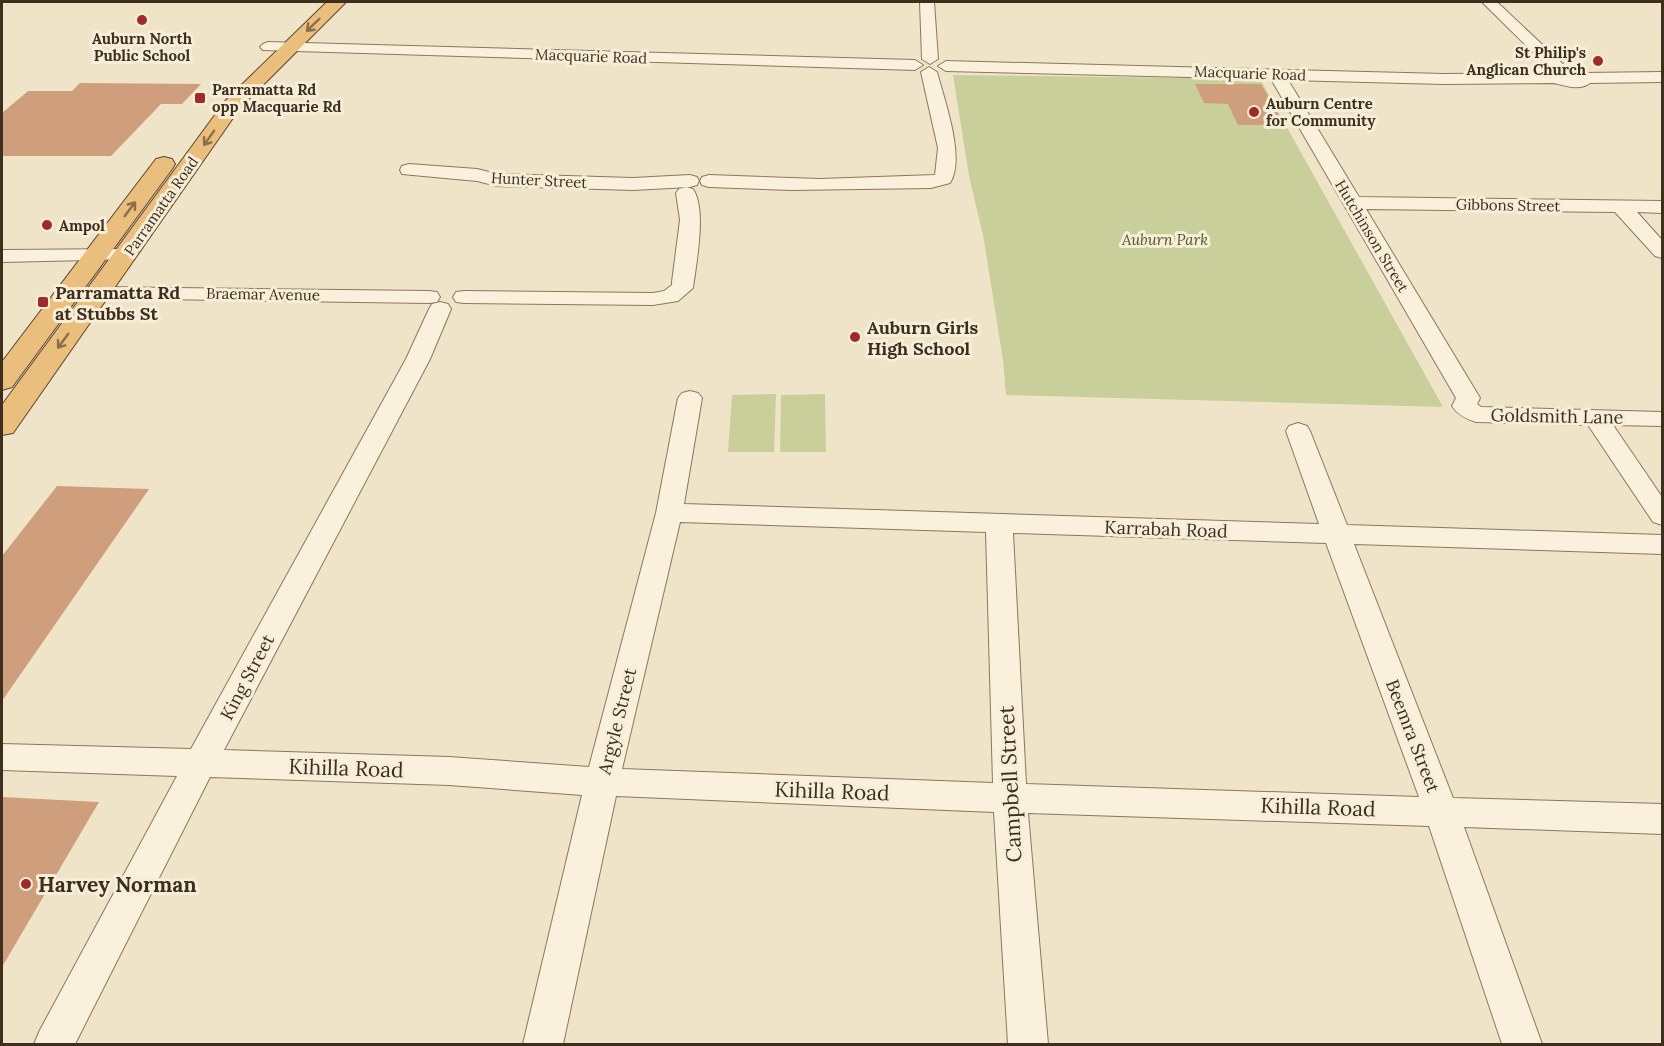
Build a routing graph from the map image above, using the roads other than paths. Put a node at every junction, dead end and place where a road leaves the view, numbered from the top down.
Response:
1 (316, 2) edge
2 (337, 2) edge
3 (927, 2) edge
4 (1489, 2) edge
5 (278, 47) junction
6 (925, 65) junction
7 (1276, 74) junction
8 (1557, 74) junction
9 (1662, 77) edge
10 (409, 170) dead end
11 (698, 188) junction
12 (1353, 203) junction
13 (1621, 207) junction
14 (1662, 207) edge
15 (1662, 252) edge
16 (126, 255) junction
17 (2, 256) edge
18 (95, 256) junction
19 (98, 293) junction
20 (444, 301) junction
21 (2, 381) edge
22 (690, 398) dead end
23 (1468, 398) joint
24 (1595, 417) junction
25 (1662, 419) edge
26 (2, 426) edge
27 (1298, 431) dead end
28 (669, 513) junction
29 (1662, 516) edge
30 (999, 524) junction
31 (1337, 535) junction
32 (1662, 544) edge
33 (2, 757) edge
34 (200, 764) junction
35 (602, 782) junction
36 (1010, 798) junction
37 (1441, 811) junction
38 (1662, 819) edge
39 (54, 1044) edge
40 (543, 1044) edge
41 (1028, 1044) edge
42 (1522, 1044) edge

1 - 5 highway, Parramatta Road
2 -> 5 highway, Parramatta Road
3 - 6 street
4 - 8 street
5 - 6 street, Macquarie Road
5 -> 16 highway, Parramatta Road
18 -> 5 highway, Parramatta Road
6 - 7 street, Macquarie Road
6 - 11 street, Hunter Street
7 - 8 street, Macquarie Road
7 - 12 street, Hutchinson Street
8 - 9 street, Macquarie Road
10 - 11 street, Hunter Street
11 - 20 street, Braemar Avenue
12 - 13 street, Gibbons Street
12 - 23 street, Hutchinson Street
13 - 14 street, Gibbons Street
13 - 15 street
16 - 18 street
16 - 19 highway, Parramatta Road
17 - 18 street
18 - 21 highway, Parramatta Road
19 - 20 street, Braemar Avenue
19 -> 26 highway, Parramatta Road
20 - 34 street, King Street
22 - 28 street, Argyle Street
23 - 24 street, Goldsmith Lane
24 - 25 street, Goldsmith Lane
24 - 29 street
27 - 31 street, Beemra Street
28 - 30 street, Karrabah Road
28 - 35 street, Argyle Street
30 - 31 street, Karrabah Road
30 - 36 street, Campbell Street
31 - 32 street, Karrabah Road
31 - 37 street, Beemra Street
33 - 34 street, Kihilla Road
34 - 35 street, Kihilla Road
34 - 39 street, King Street
35 - 36 street, Kihilla Road
35 - 40 street, Argyle Street
36 - 37 street, Kihilla Road
36 - 41 street, Campbell Street
37 - 38 street, Kihilla Road
37 - 42 street, Beemra Street

